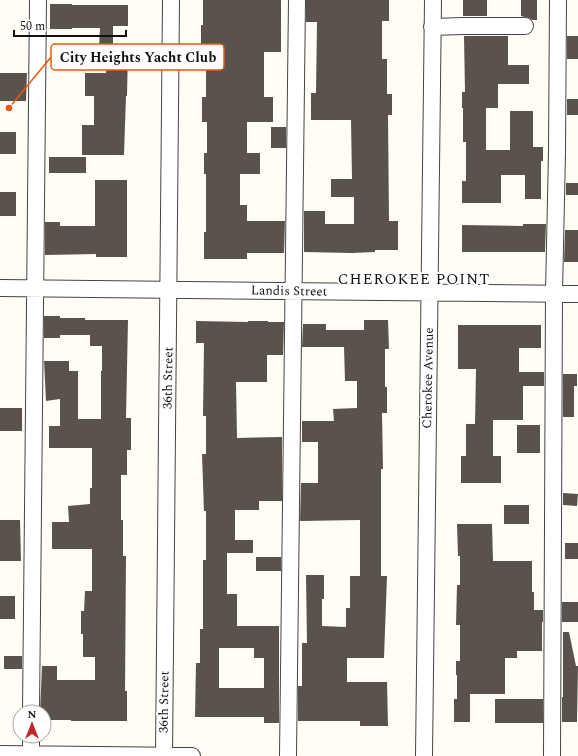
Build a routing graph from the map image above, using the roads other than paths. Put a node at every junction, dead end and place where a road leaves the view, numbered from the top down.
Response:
1 (38, 0) edge
2 (171, 0) edge
3 (297, 0) edge
4 (432, 0) edge
5 (558, 0) edge
6 (525, 26) dead end
7 (432, 27) junction
8 (0, 288) edge
9 (35, 289) junction
10 (168, 290) junction
11 (294, 291) junction
12 (428, 292) junction
13 (554, 293) junction
14 (578, 294) edge
15 (32, 704) edge
16 (31, 744) edge
17 (0, 754) edge
18 (31, 755) edge
19 (164, 756) edge
20 (192, 756) edge
21 (288, 756) edge
22 (424, 756) edge
23 (552, 756) edge

1 - 9 street
2 - 10 street, 36th Street
3 - 11 street
4 - 7 street, Cherokee Avenue
5 - 13 street
6 - 7 street
7 - 12 street, Cherokee Avenue
8 - 9 street, Landis Street
9 - 10 street, Landis Street
9 - 15 street
10 - 11 street, Landis Street
10 - 19 street, 36th Street
11 - 12 street, Landis Street
11 - 21 street
12 - 13 street, Landis Street
12 - 22 street, Cherokee Avenue
13 - 14 street, Landis Street
13 - 23 street
16 - 18 street
17 - 18 street
18 - 19 street
19 - 20 street

